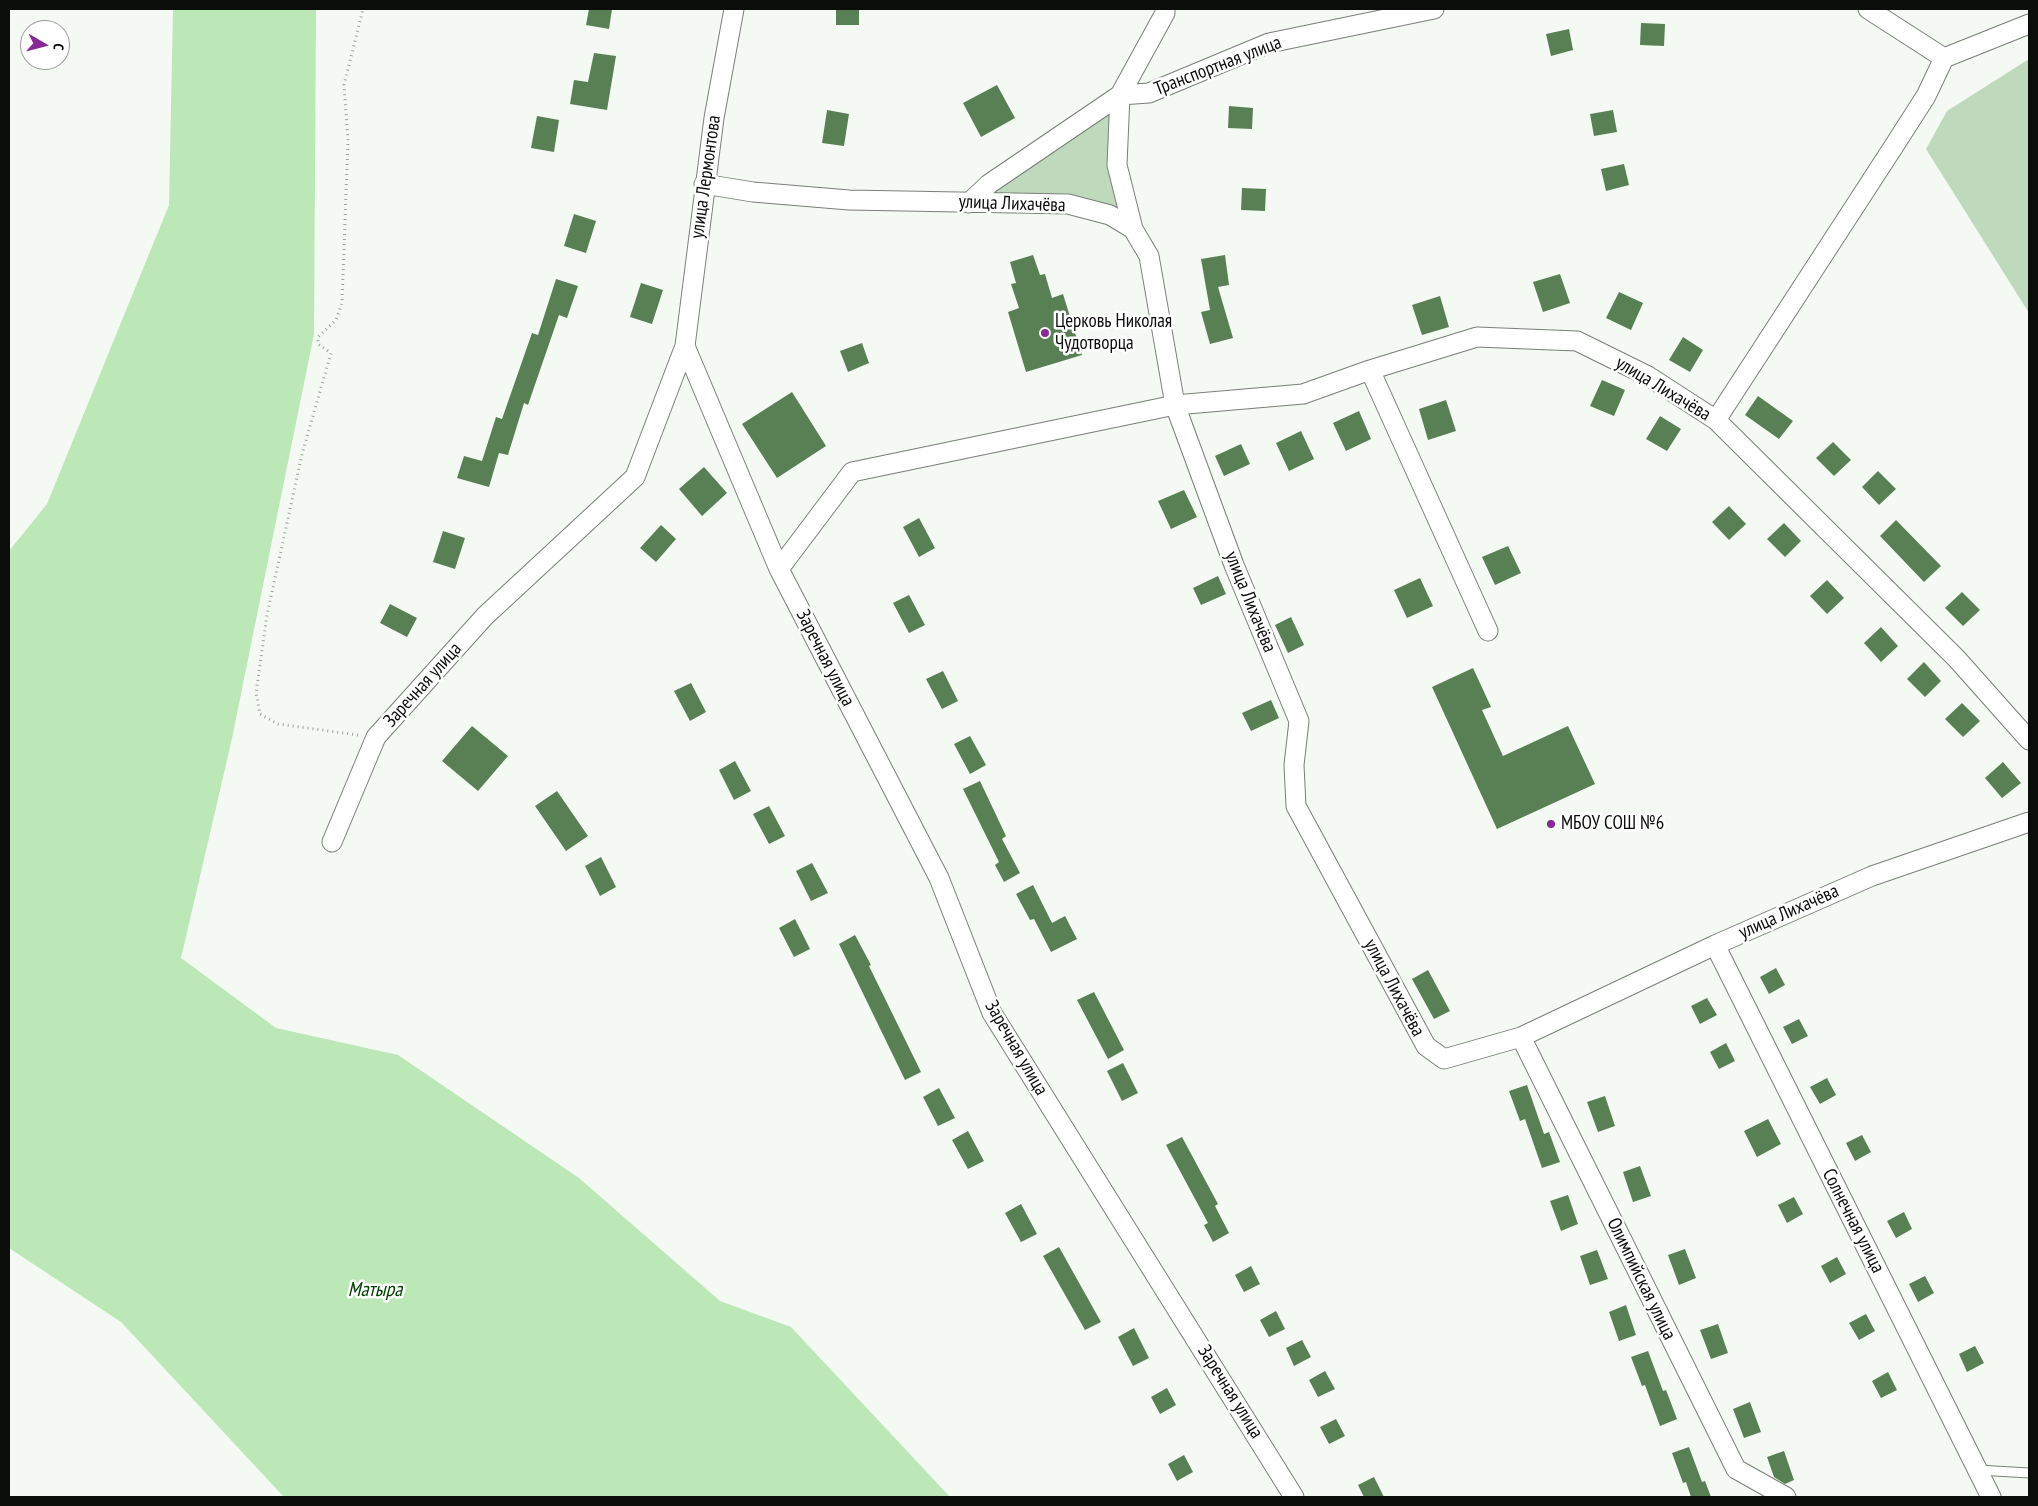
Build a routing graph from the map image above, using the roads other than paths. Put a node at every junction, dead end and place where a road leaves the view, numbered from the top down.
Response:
1 (734, 9) edge
2 (1165, 9) edge
3 (1434, 9) edge
4 (1868, 9) edge
5 (2029, 24) edge
6 (1944, 58) junction
7 (1120, 96) junction
8 (704, 184) junction
9 (969, 203) junction
10 (1133, 229) junction
11 (685, 346) junction
12 (1370, 370) junction
13 (1175, 405) junction
14 (1716, 420) junction
15 (779, 569) junction
16 (1488, 631) dead end
17 (2029, 740) edge
18 (2029, 822) edge
19 (332, 842) dead end
20 (1715, 945) junction
21 (1521, 1037) junction
22 (1978, 1470) junction
23 (2029, 1473) edge
24 (1294, 1497) edge
25 (1786, 1497) edge
26 (1991, 1497) edge

1 - 8 street, улица Лермонтова
2 - 7 street, Транспортная улица
3 - 7 street, Транспортная улица
4 - 6 street
5 - 6 street
6 - 14 street
7 - 9 street, Транспортная улица
7 - 10 street, Транспортная улица
8 - 9 street, улица Лихачёва
8 - 11 street, улица Лермонтова
9 - 10 street, улица Лихачёва
10 - 13 street, улица Лихачёва
11 - 15 street, Заречная улица
11 - 19 street, Заречная улица
12 - 13 street, улица Лихачёва
12 - 14 street, улица Лихачёва
12 - 16 street
13 - 15 street, улица Лихачёва
13 - 21 street, улица Лихачёва
14 - 17 street, улица Лихачёва
15 - 24 street, Заречная улица
18 - 20 street, улица Лихачёва
20 - 21 street, улица Лихачёва
20 - 22 street, Солнечная улица
21 - 25 street, Олимпийская улица
22 - 23 lane
22 - 26 street, Солнечная улица

